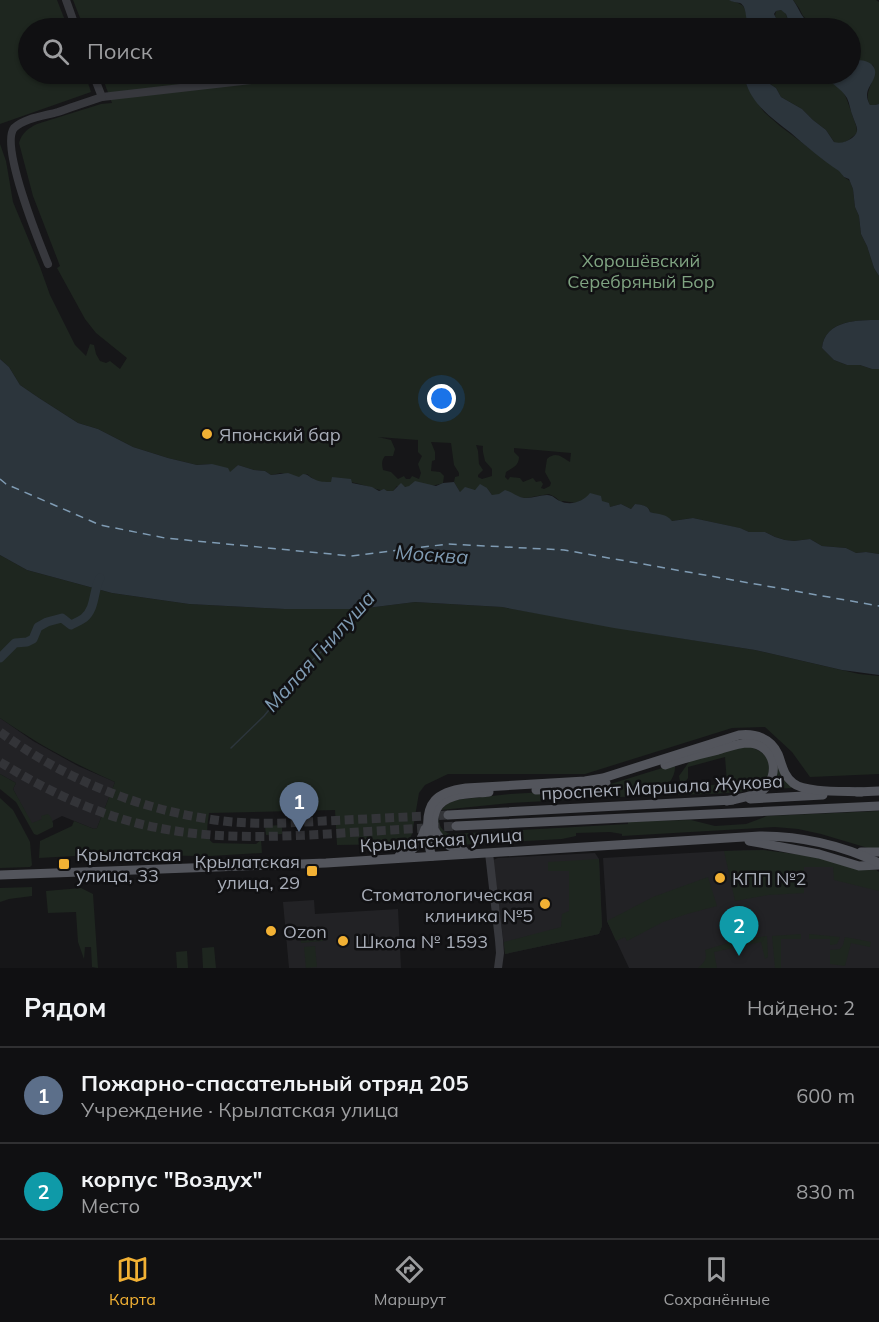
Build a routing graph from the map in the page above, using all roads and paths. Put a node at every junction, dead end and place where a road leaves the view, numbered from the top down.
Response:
1 (66, 0) edge
2 (72, 18) edge
3 (97, 84) edge
4 (216, 84) edge
5 (102, 97) junction
6 (48, 264) dead end
7 (879, 791) edge
8 (862, 792) junction
9 (727, 801) junction
10 (879, 807) edge
11 (448, 815) tunnel mouth
12 (430, 824) junction
13 (456, 826) tunnel mouth
14 (729, 838) junction
15 (850, 850) junction
16 (879, 852) edge
17 (489, 853) junction
18 (478, 854) junction
19 (432, 856) junction
20 (386, 860) junction
21 (879, 864) edge
22 (0, 875) edge
23 (498, 968) edge

1 - 2 street
3 - 5 street
4 - 5 street
5 - 6 street
7 - 8 main road, проспект Маршала Жукова
8 - 9 main road, проспект Маршала Жукова
8 - 12 main road
9 - 11 main road, проспект Маршала Жукова
9 - 12 main road
10 - 13 main road, проспект Маршала Жукова
12 - 18 main road
12 - 19 main road
12 - 20 main road
14 - 15 main road, Крылатская улица
14 - 17 main road, Крылатская улица
14 - 21 main road
15 - 16 main road
15 - 21 main road, Крылатская улица
17 - 18 main road, Крылатская улица
17 - 23 street
18 - 19 main road, Крылатская улица
19 - 20 main road, Крылатская улица
20 - 22 main road, Крылатская улица

